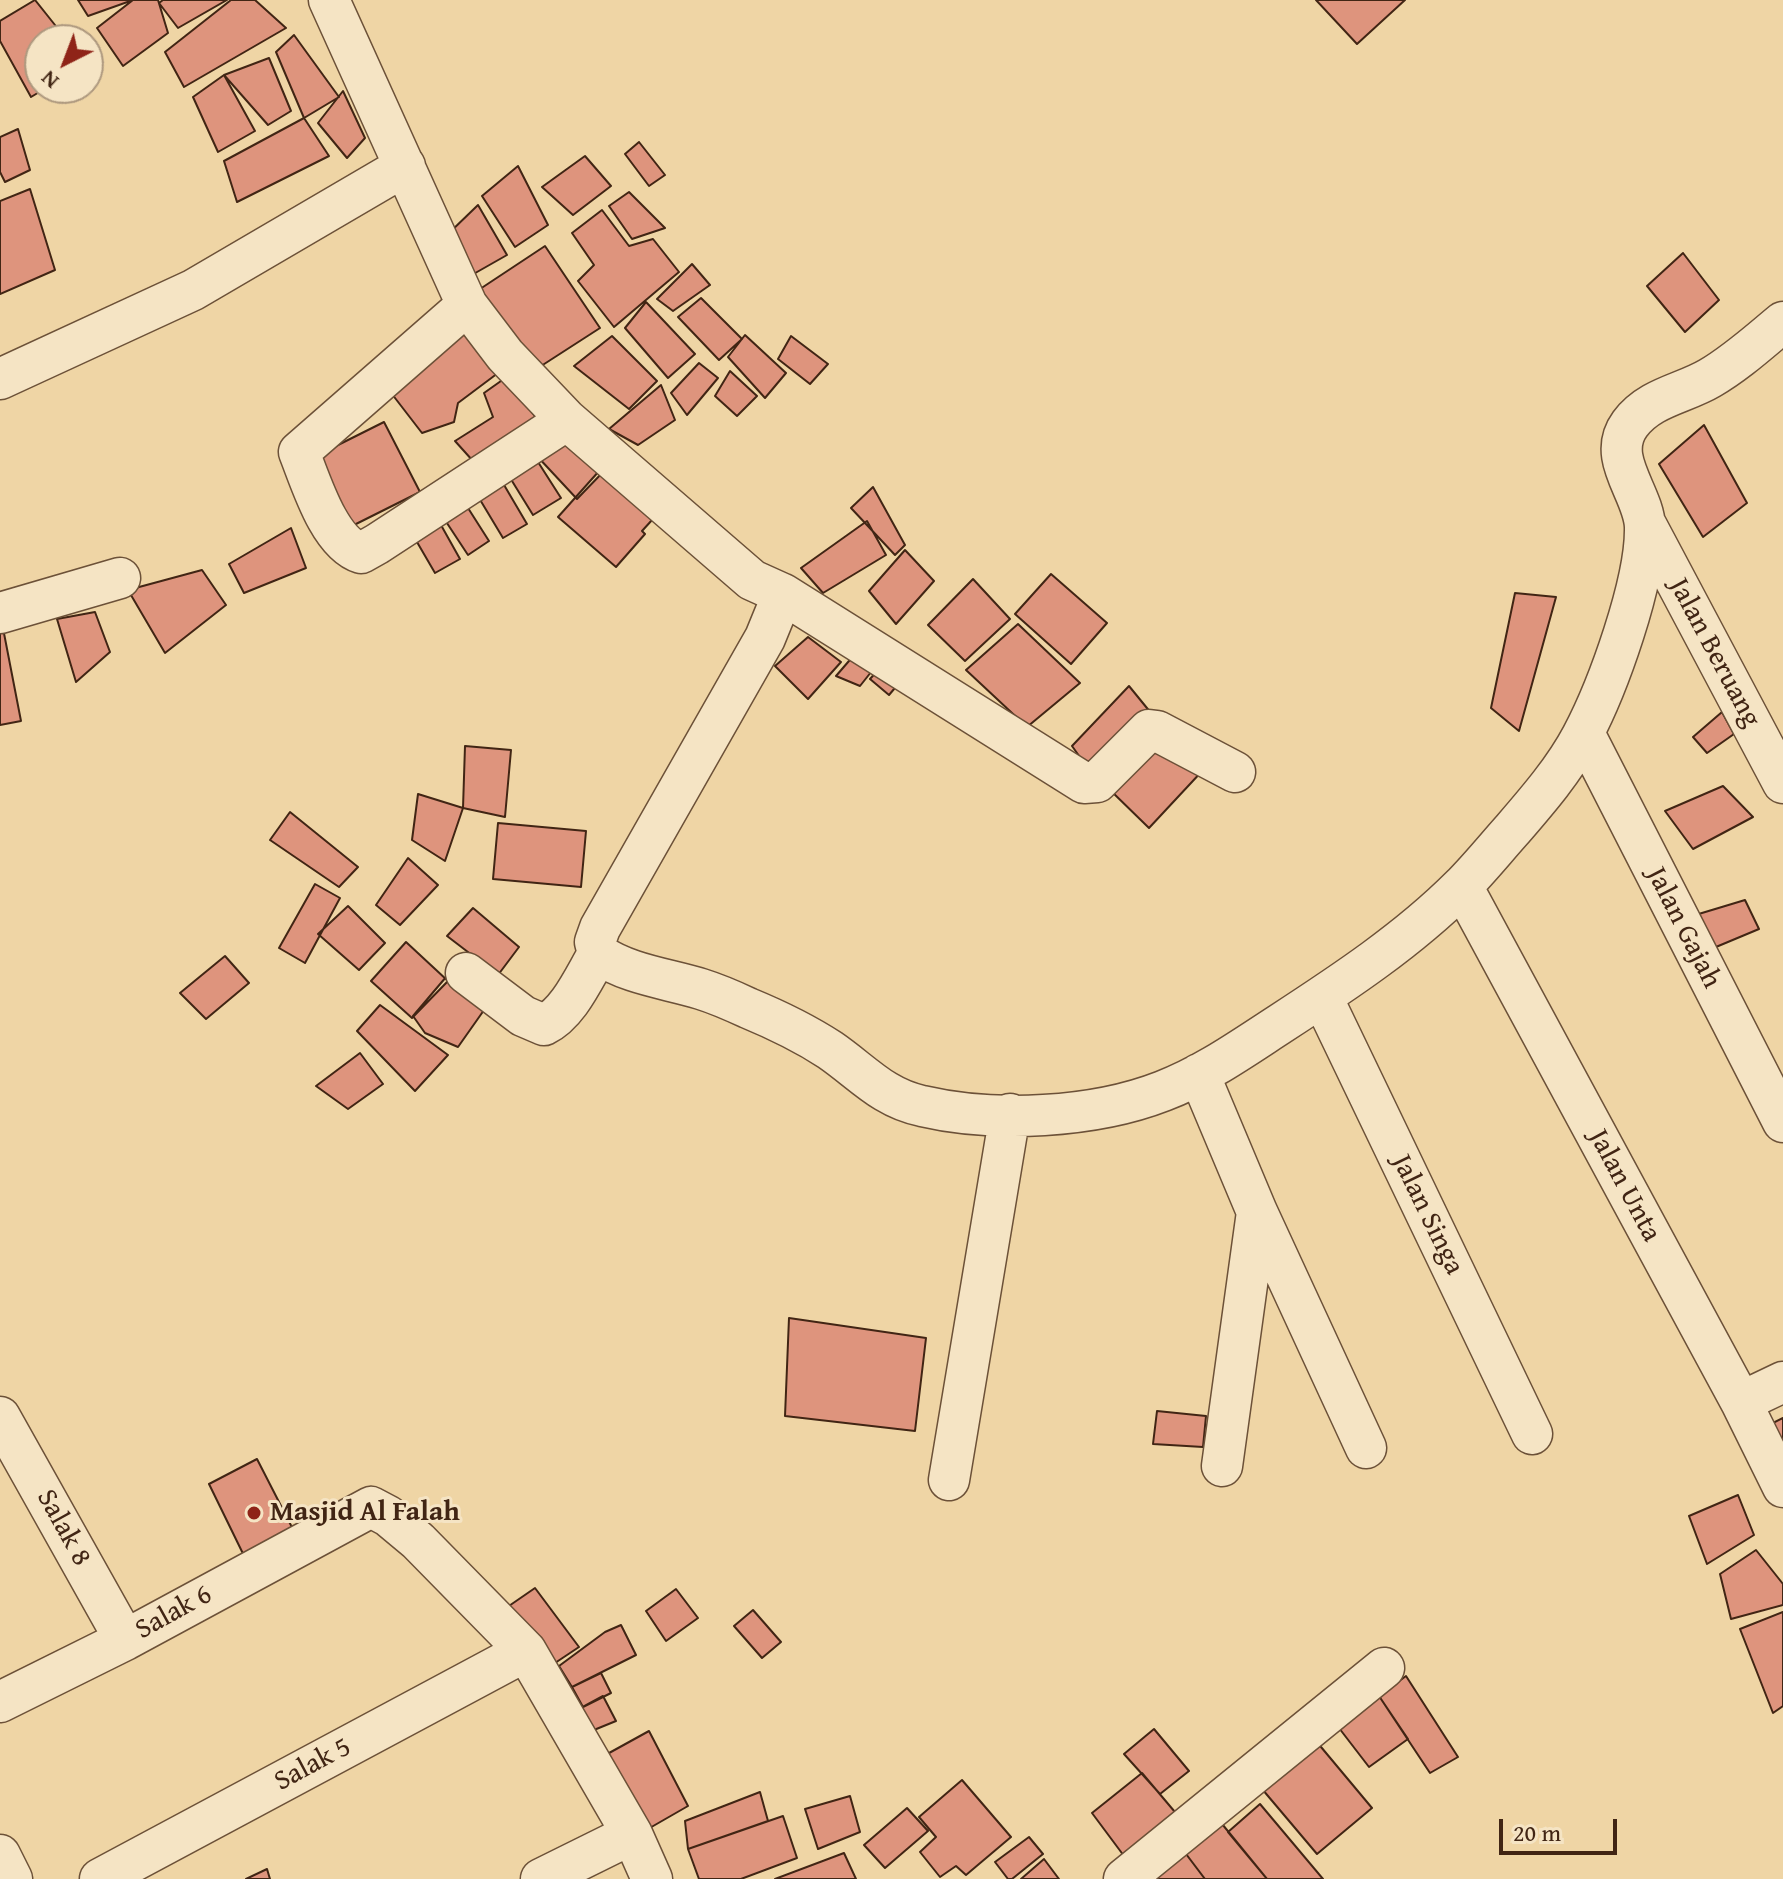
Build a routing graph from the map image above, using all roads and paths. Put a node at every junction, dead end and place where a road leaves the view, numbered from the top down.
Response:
1 (329, 0) edge
2 (405, 166) junction
3 (467, 305) junction
4 (1783, 322) edge
5 (0, 379) edge
6 (567, 420) junction
7 (1645, 523) junction
8 (120, 578) dead end
9 (783, 594) junction
10 (0, 613) edge
11 (1584, 733) junction
12 (1235, 772) dead end
13 (1783, 783) edge
14 (1462, 886) junction
15 (598, 954) junction
16 (466, 973) dead end
17 (1322, 997) junction
18 (1199, 1074) junction
19 (1010, 1114) junction
20 (1783, 1122) edge
21 (1257, 1212) junction
22 (1783, 1382) edge
23 (1741, 1402) junction
24 (0, 1417) edge
25 (1532, 1434) dead end
26 (1366, 1448) dead end
27 (1222, 1466) dead end
28 (949, 1480) dead end
29 (1783, 1487) edge
30 (125, 1640) junction
31 (526, 1651) junction
32 (1384, 1668) dead end
33 (0, 1702) edge
34 (632, 1834) junction
35 (0, 1855) edge
36 (12, 1879) edge
37 (100, 1879) edge
38 (541, 1879) edge
39 (652, 1879) edge
40 (1124, 1879) edge

1 - 2 street
2 - 3 street
2 - 5 street
3 - 6 street
3 - 6 street
4 - 7 street, Jalan Beruang
6 - 9 street
7 - 11 street
7 - 13 street, Jalan Beruang
8 - 10 street
9 - 12 street
9 - 15 street
11 - 14 street
11 - 20 street, Jalan Gajah
14 - 17 street
14 - 23 street, Jalan Unta
15 - 16 street
15 - 19 street
17 - 18 street
17 - 25 street, Jalan Singa
18 - 19 street
18 - 21 street
19 - 28 street
21 - 26 street
21 - 27 street
22 - 23 street
23 - 29 street, Jalan Unta
24 - 30 street, Salak 8
30 - 31 street, Salak 6
30 - 33 street, Salak 6
31 - 34 street
31 - 37 street, Salak 5
32 - 40 street
34 - 38 street
34 - 39 street
35 - 36 street

